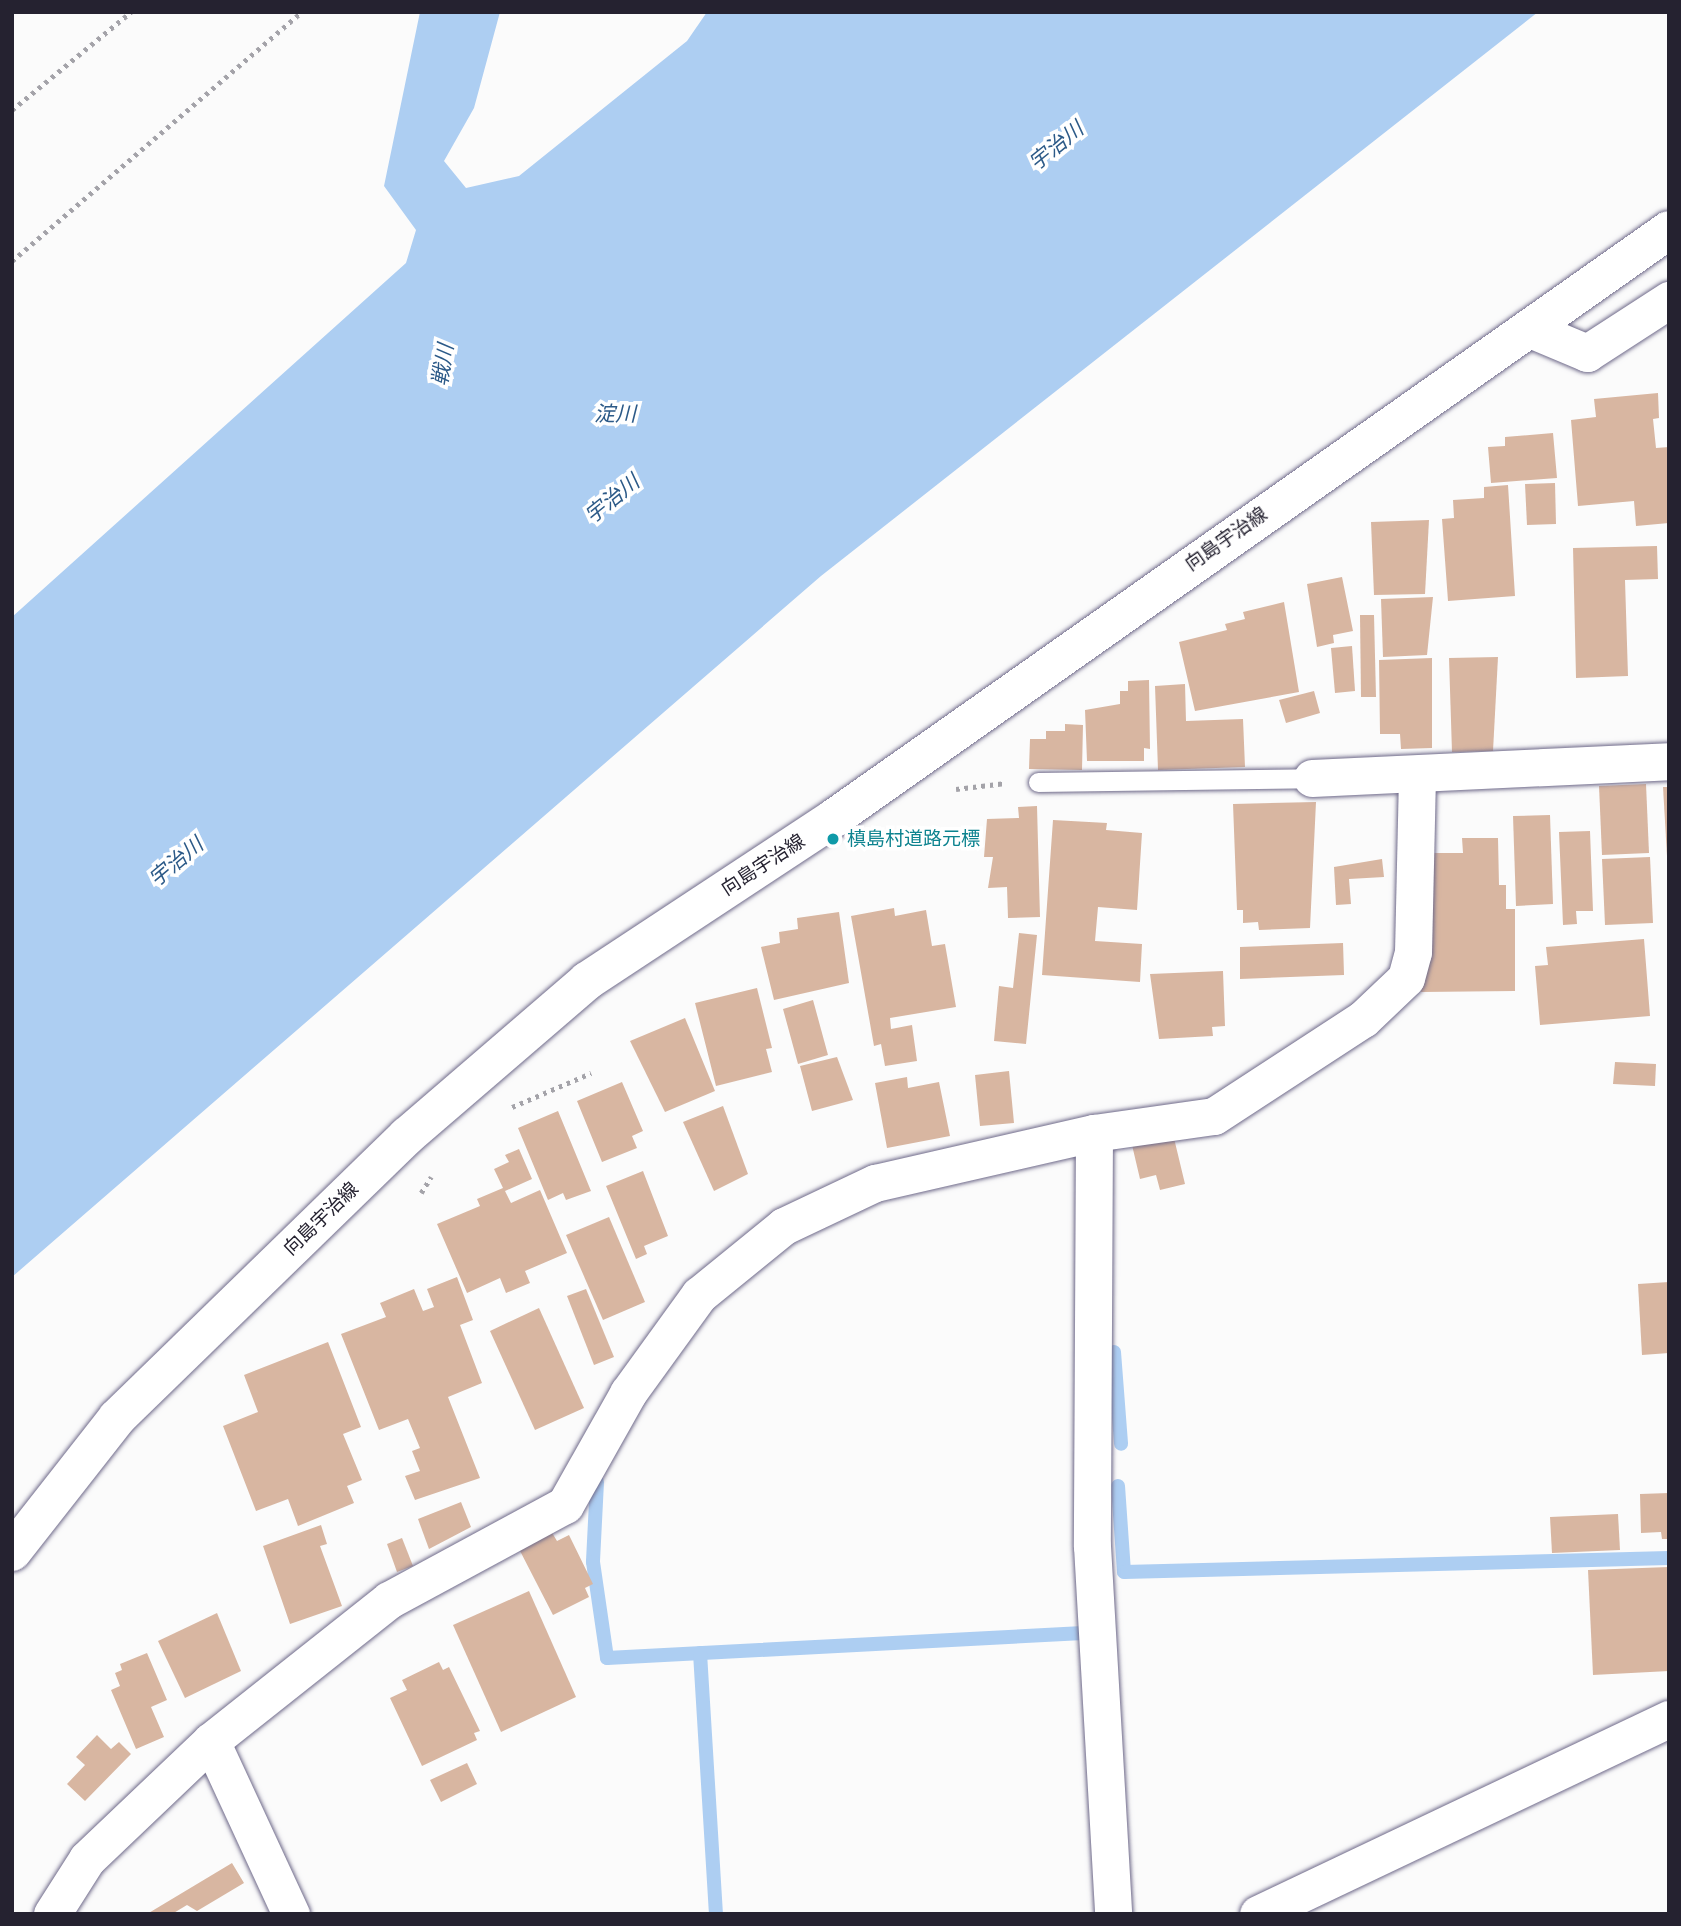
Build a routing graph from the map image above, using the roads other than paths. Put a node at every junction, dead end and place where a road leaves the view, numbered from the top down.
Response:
1 (1669, 230) edge
2 (1669, 300) edge
3 (1530, 329) junction
4 (1669, 761) edge
5 (1417, 777) junction
6 (1312, 778) joint
7 (1038, 782) dead end
8 (1094, 1133) junction
9 (12, 1552) edge
10 (1669, 1719) edge
11 (211, 1741) junction
12 (52, 1914) edge
13 (291, 1914) edge
14 (1113, 1914) edge
15 (1258, 1914) edge

1 - 3 main road, 向島宇治線
2 - 3 street
3 - 9 main road, 向島宇治線
4 - 5 street
5 - 6 street
5 - 8 street
6 - 7 lane
8 - 11 street
8 - 14 street
10 - 15 street
11 - 12 street
11 - 13 street

